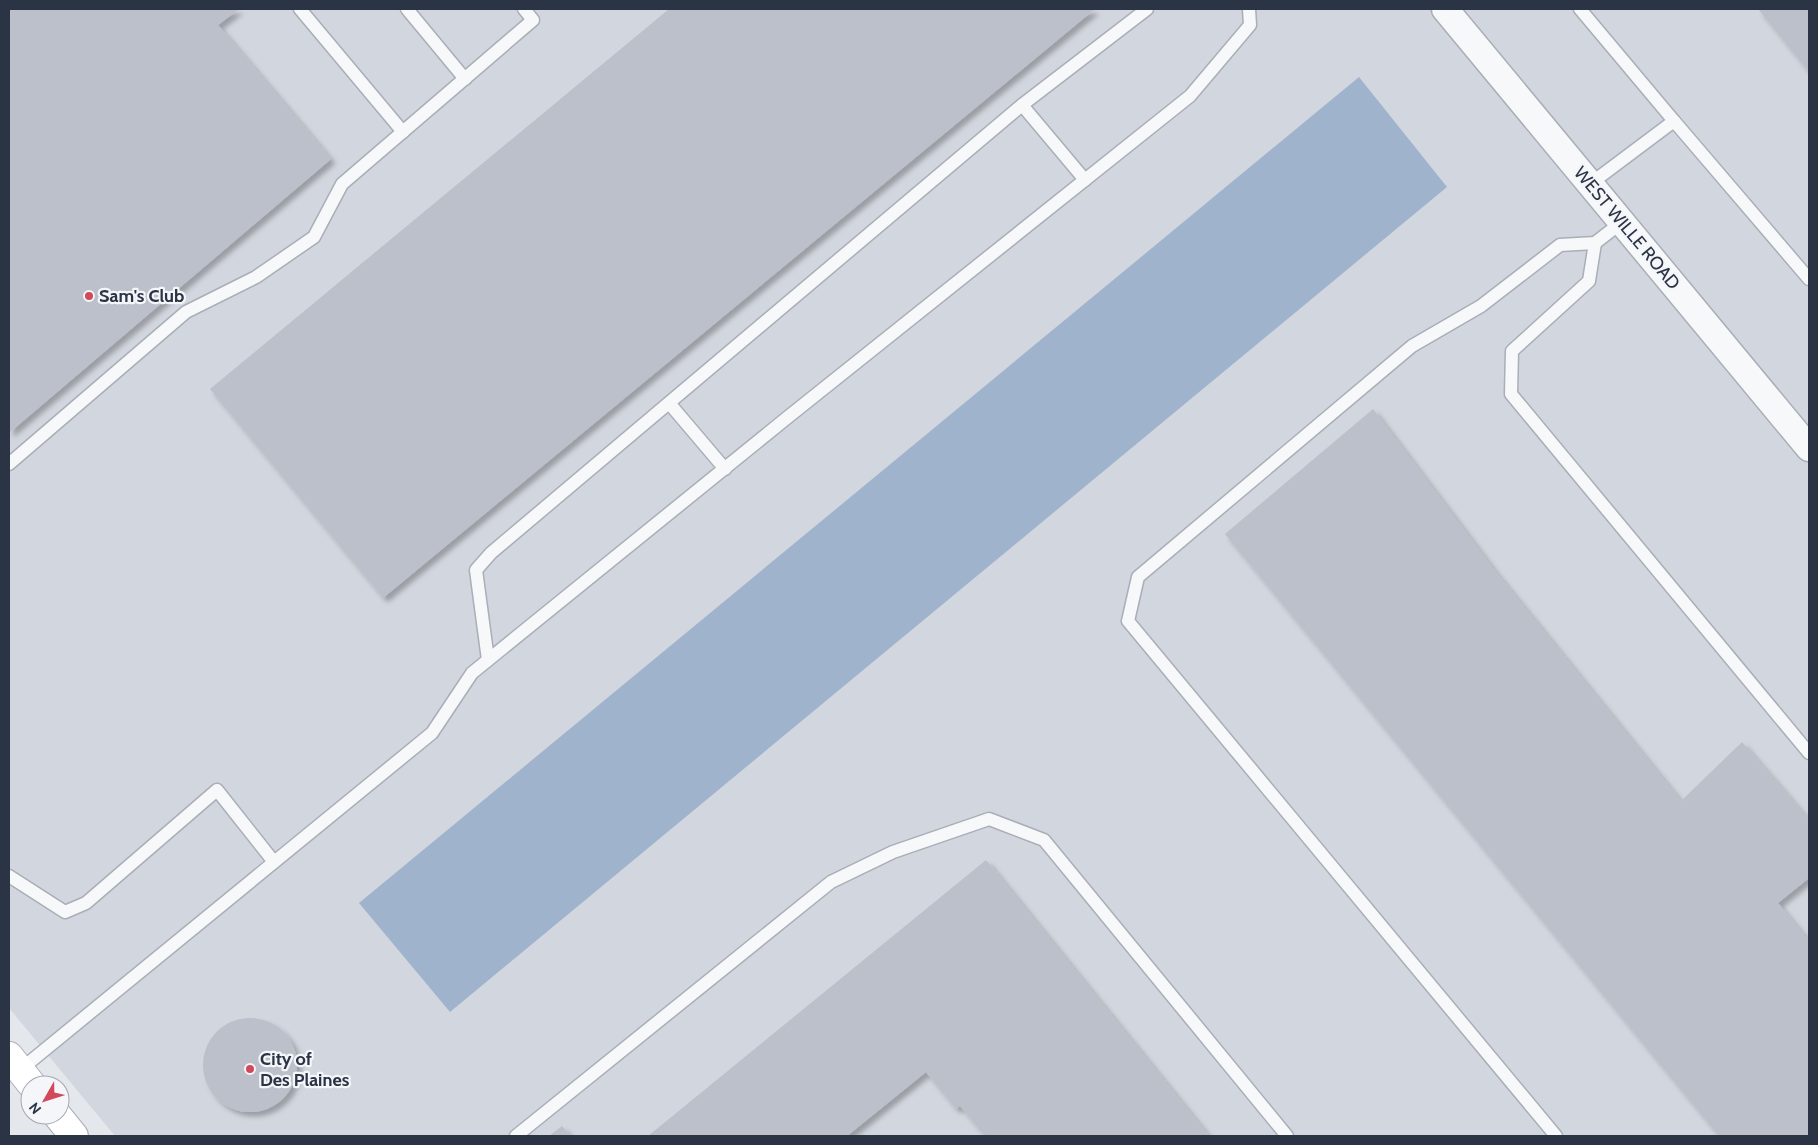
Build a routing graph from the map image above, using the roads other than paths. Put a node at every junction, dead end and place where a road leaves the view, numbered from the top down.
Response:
1 (300, 9) edge
2 (407, 9) edge
3 (524, 9) edge
4 (1147, 9) edge
5 (1249, 9) edge
6 (1445, 9) edge
7 (1580, 9) edge
8 (465, 78) junction
9 (1022, 105) junction
10 (1674, 121) junction
11 (403, 132) junction
12 (1085, 180) junction
13 (1590, 184) junction
14 (1622, 222) junction
15 (1596, 243) junction
16 (1809, 280) edge
17 (669, 402) junction
18 (1809, 448) edge
19 (9, 464) edge
20 (724, 468) junction
21 (488, 660) junction
22 (1809, 753) edge
23 (274, 862) junction
24 (9, 876) edge
25 (20, 1070) edge
26 (65, 1125) edge
27 (74, 1136) edge
28 (516, 1136) edge
29 (1287, 1136) edge
30 (1556, 1136) edge

1 - 11 lane
2 - 8 lane
3 - 8 lane
4 - 9 lane
5 - 12 lane
6 - 13 street, WEST WILLE ROAD
7 - 10 lane
8 - 11 lane
9 - 12 lane
9 - 17 lane
10 - 13 lane
10 - 16 lane
11 - 19 lane
12 - 20 lane
13 - 14 street, WEST WILLE ROAD
14 - 15 lane
14 - 18 street, WEST WILLE ROAD
15 - 22 lane
15 - 30 lane
17 - 20 lane
17 - 21 lane
20 - 21 lane
21 - 23 lane
23 - 24 lane
23 - 25 lane
26 - 27 main road
28 - 29 lane

